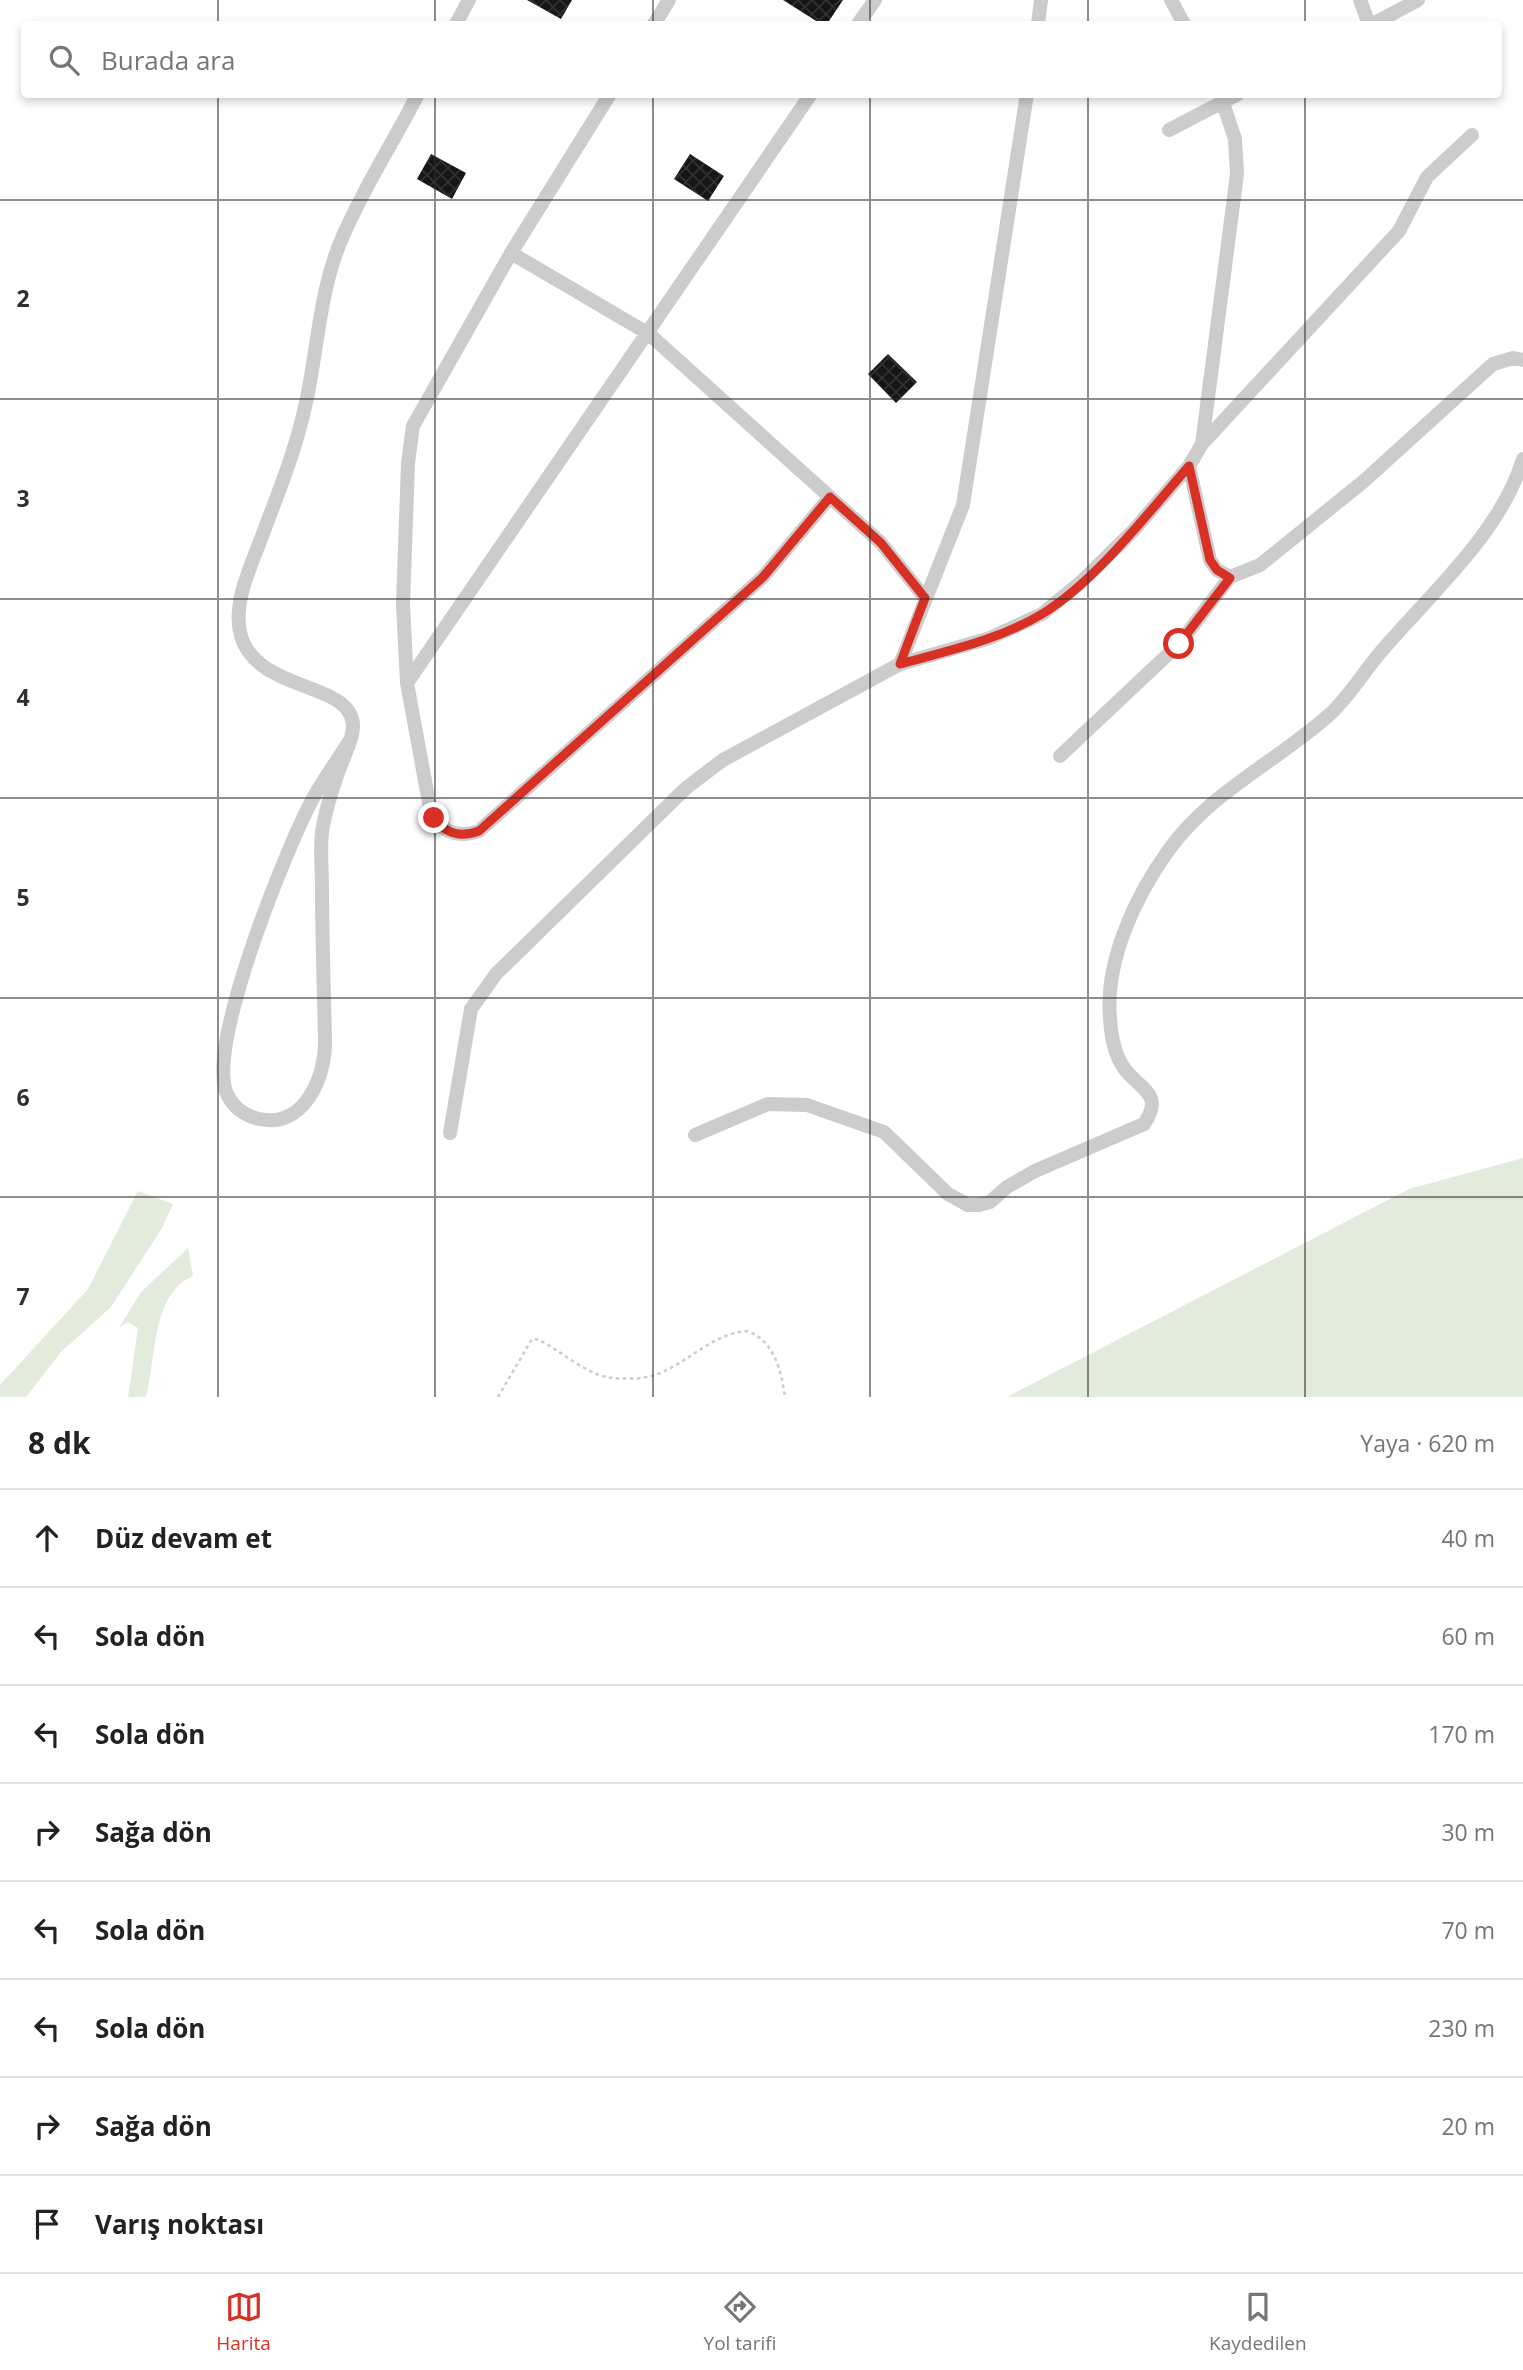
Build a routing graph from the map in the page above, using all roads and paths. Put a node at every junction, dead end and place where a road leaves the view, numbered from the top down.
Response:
1 (469, 0) edge
2 (669, 0) edge
3 (875, 0) edge
4 (1041, 0) edge
5 (1171, 0) edge
6 (1360, 0) edge
7 (1418, 0) edge
8 (458, 21) edge
9 (656, 21) edge
10 (860, 21) edge
11 (1038, 21) edge
12 (1182, 21) edge
13 (1370, 21) edge
14 (1377, 21) edge
15 (416, 98) edge
16 (608, 98) edge
17 (808, 98) edge
18 (1026, 98) edge
19 (1222, 98) edge
20 (1169, 130) dead end
21 (1472, 135) dead end
22 (511, 253) junction
23 (649, 334) junction
24 (1523, 360) edge
25 (1202, 444) junction
26 (1523, 459) edge
27 (1189, 466) junction
28 (830, 497) junction
29 (1230, 578) junction
30 (925, 598) junction
31 (900, 664) junction
32 (407, 684) junction
33 (349, 740) junction
34 (1060, 756) dead end
35 (450, 1133) dead end
36 (695, 1135) dead end
37 (498, 1397) edge
38 (785, 1397) edge

1 - 8 street
2 - 9 street
3 - 10 street
4 - 11 street
5 - 12 street
6 - 13 street
7 - 14 street
15 - 33 street
16 - 22 street
17 - 23 street
18 - 30 street
19 - 20 street
19 - 25 street
21 - 25 street
22 - 23 street
22 - 32 street
23 - 28 street
23 - 32 street
24 - 29 street
25 - 27 street
26 - 36 street
27 - 29 street
27 - 31 street
28 - 30 street
28 - 32 street
29 - 34 street
30 - 31 street
31 - 35 street
33 - 33 street
37 - 38 path

